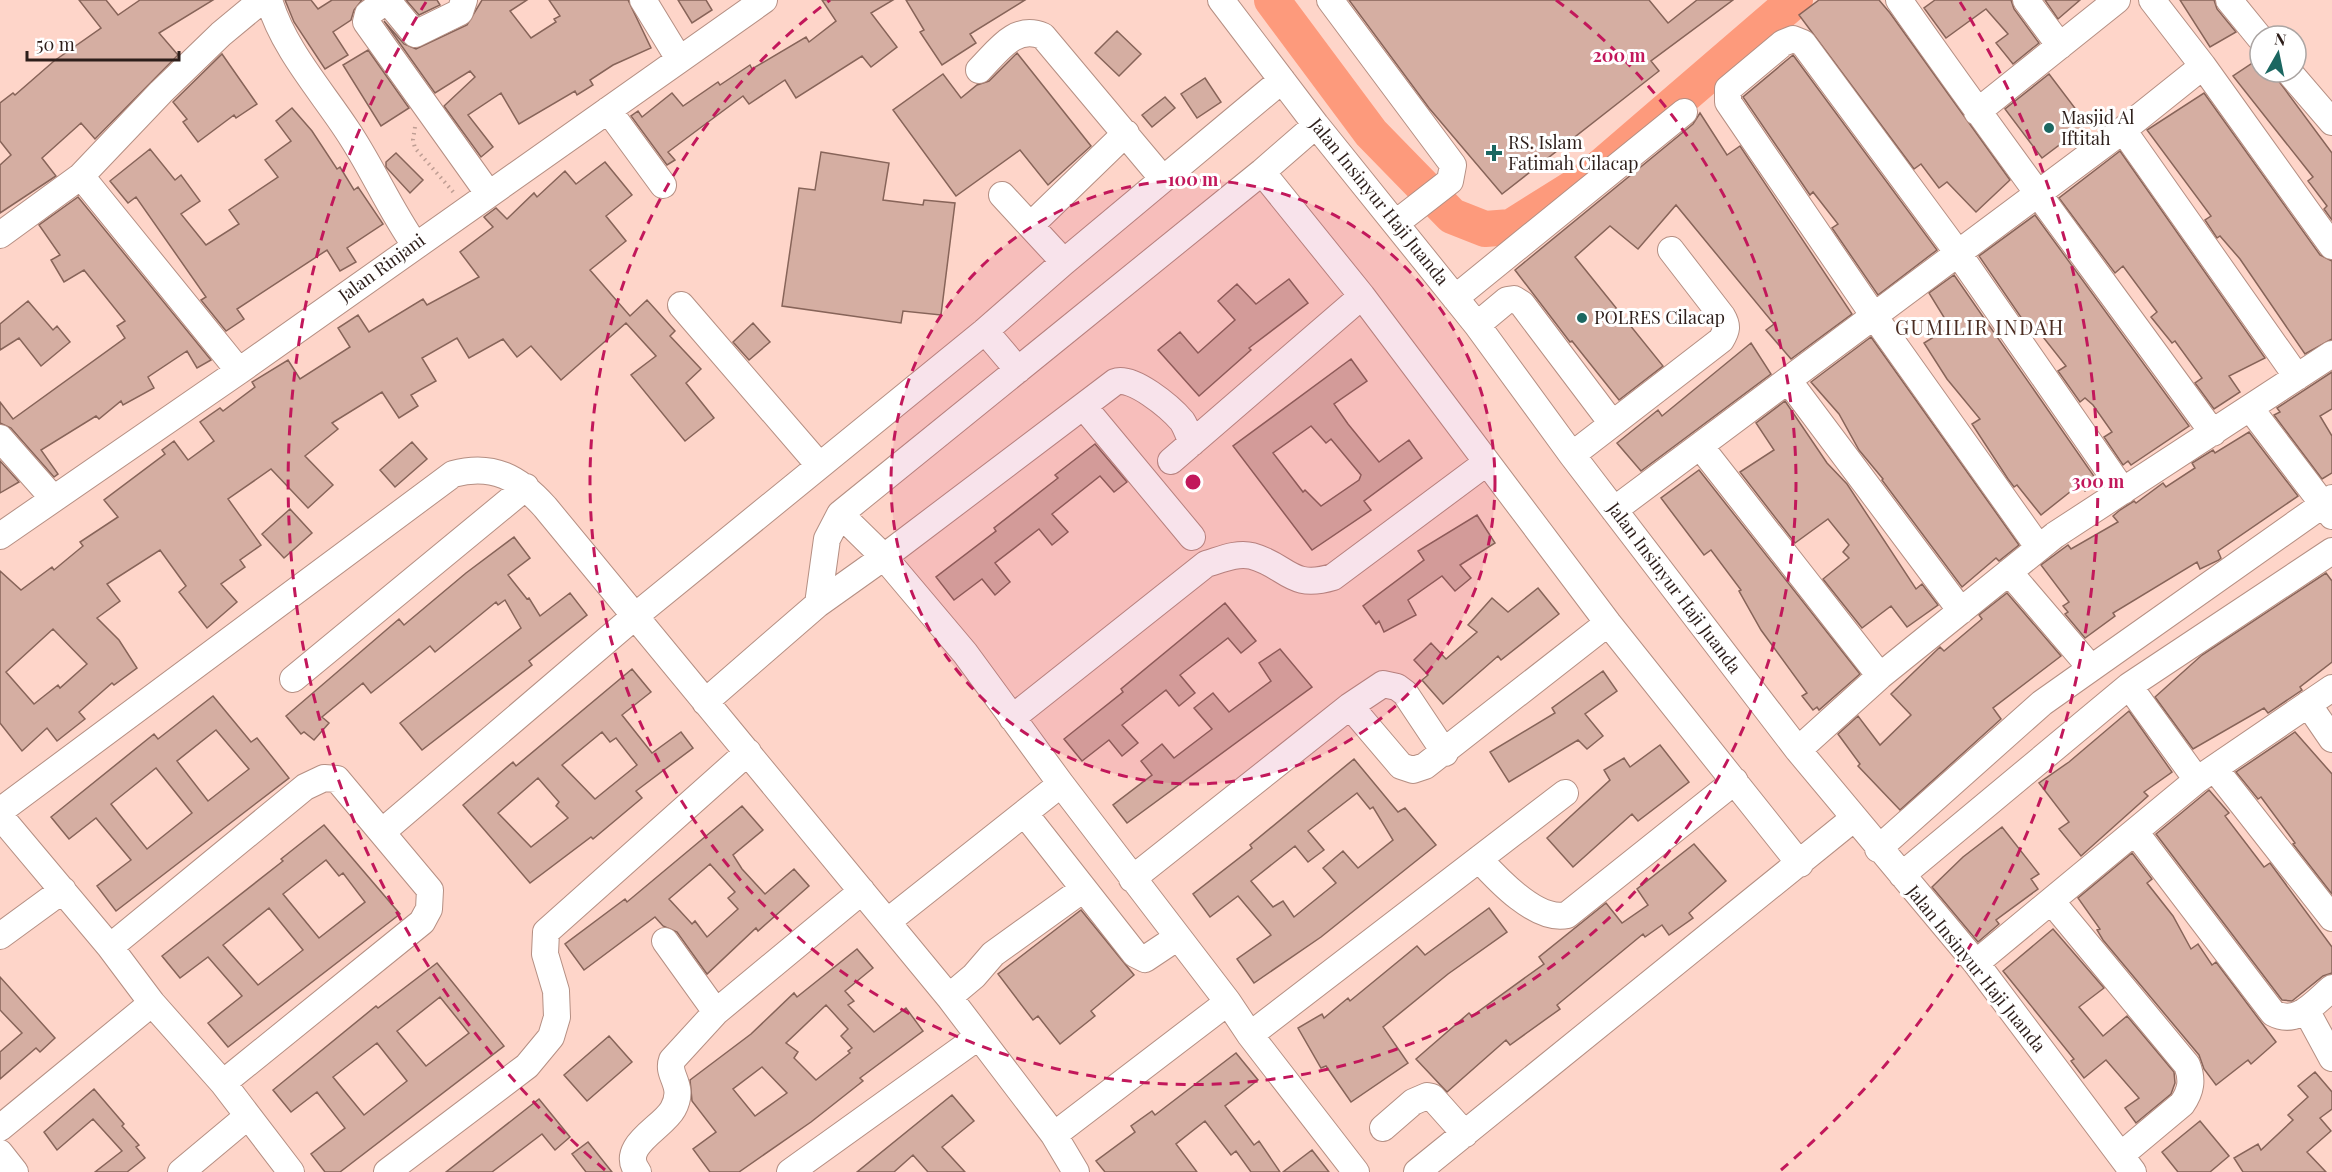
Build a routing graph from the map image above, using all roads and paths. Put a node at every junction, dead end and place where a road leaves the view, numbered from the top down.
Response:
1 (262, 0) edge
2 (269, 0) edge
3 (464, 0) edge
4 (643, 0) edge
5 (764, 0) edge
6 (1221, 0) edge
7 (1330, 0) edge
8 (1899, 0) edge
9 (2026, 0) edge
10 (2117, 0) edge
11 (2152, 0) edge
12 (2229, 0) edge
13 (2249, 24) edge
14 (2060, 46) junction
15 (679, 59) junction
16 (2203, 66) junction
17 (979, 70) dead end
18 (1282, 80) junction
19 (2299, 84) edge
20 (608, 110) junction
21 (432, 111) junction
22 (1684, 112) dead end
23 (1977, 112) junction
24 (2332, 122) edge
25 (1316, 125) junction
26 (2123, 130) junction
27 (1126, 133) junction
28 (1262, 172) junction
29 (81, 177) junction
30 (1163, 179) junction
31 (663, 185) dead end
32 (2039, 192) junction
33 (488, 193) junction
34 (1002, 195) dead end
35 (467, 208) junction
36 (1396, 223) junction
37 (1030, 225) junction
38 (0, 235) edge
39 (415, 245) junction
40 (2332, 246) edge
41 (1671, 250) dead end
42 (1958, 254) junction
43 (1064, 262) junction
44 (1362, 296) junction
45 (1455, 298) junction
46 (681, 305) dead end
47 (1874, 316) junction
48 (1477, 325) junction
49 (985, 331) junction
50 (2332, 354) edge
51 (1018, 370) junction
52 (239, 371) junction
53 (2297, 377) junction
54 (1788, 380) junction
55 (1084, 407) junction
56 (2250, 408) junction
57 (1611, 422) junction
58 (2213, 433) junction
59 (0, 438) edge
60 (1192, 443) junction
61 (1700, 446) junction
62 (1572, 455) junction
63 (1172, 461) dead end
64 (1486, 463) junction
65 (819, 465) junction
66 (526, 487) junction
67 (2122, 491) junction
68 (52, 497) junction
69 (2329, 506) edge
70 (1614, 510) junction
71 (840, 514) junction
72 (0, 536) edge
73 (1192, 537) dead end
74 (2039, 548) junction
75 (2332, 551) edge
76 (884, 557) junction
77 (2009, 572) junction
78 (818, 604) junction
79 (1961, 611) junction
80 (634, 618) junction
81 (1608, 623) junction
82 (2091, 668) junction
83 (1880, 676) junction
84 (293, 679) dead end
85 (2129, 686) junction
86 (2332, 688) edge
87 (705, 702) junction
88 (2308, 704) junction
89 (1350, 706) junction
90 (1011, 718) junction
91 (2332, 739) edge
92 (1798, 750) junction
93 (748, 752) junction
94 (1445, 753) junction
95 (2206, 775) junction
96 (1735, 781) junction
97 (1061, 784) junction
98 (1565, 793) dead end
99 (0, 811) edge
100 (1025, 814) junction
101 (0, 816) edge
102 (1853, 819) junction
103 (381, 832) junction
104 (2136, 833) junction
105 (1878, 849) junction
106 (1479, 859) junction
107 (1800, 864) junction
108 (1902, 875) junction
109 (1132, 879) junction
110 (63, 890) junction
111 (1082, 890) junction
112 (862, 891) junction
113 (2052, 902) junction
114 (2332, 918) edge
115 (887, 922) junction
116 (0, 936) edge
117 (1178, 937) junction
118 (665, 941) dead end
119 (110, 947) junction
120 (1976, 963) junction
121 (2332, 988) edge
122 (949, 997) junction
123 (1228, 1002) junction
124 (152, 1003) junction
125 (2306, 1010) junction
126 (716, 1012) junction
127 (1250, 1035) junction
128 (978, 1037) junction
129 (2332, 1058) edge
130 (223, 1083) junction
131 (248, 1116) junction
132 (0, 1128) edge
133 (1383, 1128) dead end
134 (1465, 1134) junction
135 (1054, 1135) junction
136 (0, 1154) edge
137 (2127, 1164) edge
138 (15, 1172) edge
139 (180, 1172) edge
140 (291, 1172) edge
141 (387, 1172) edge
142 (638, 1172) edge
143 (790, 1172) edge
144 (1076, 1172) edge
145 (1356, 1172) edge
146 (1417, 1172) edge

1 - 29 street
2 - 39 street
3 - 21 street
4 - 15 street
5 - 15 street, Jalan Rinjani
6 - 18 street, Jalan Insinyur Haji Juanda
7 - 36 street
8 - 23 street
9 - 14 street
10 - 14 street
11 - 16 street
12 - 13 street
14 - 23 street
15 - 20 street, Jalan Rinjani
16 - 26 street
16 - 40 street
17 - 27 street
18 - 25 street, Jalan Insinyur Haji Juanda
18 - 30 street
19 - 24 street
20 - 31 street
20 - 33 street, Jalan Rinjani
21 - 33 street
21 - 35 path
22 - 45 street
23 - 32 street
25 - 28 street
25 - 36 street, Jalan Insinyur Haji Juanda
26 - 32 street
26 - 53 street
27 - 30 street
27 - 37 street
28 - 44 street
28 - 51 street
29 - 38 street
29 - 52 street
30 - 43 street
32 - 42 street
32 - 58 street
33 - 35 street, Jalan Rinjani
34 - 37 street
35 - 39 street, Jalan Rinjani
36 - 45 street, Jalan Insinyur Haji Juanda
37 - 43 street
39 - 52 street, Jalan Rinjani
41 - 57 street
42 - 47 street
42 - 47 street
42 - 67 street
43 - 49 street
44 - 60 street
44 - 64 street
45 - 48 street, Jalan Insinyur Haji Juanda
46 - 65 street
47 - 54 street
47 - 74 street
48 - 57 street
48 - 62 street, Jalan Insinyur Haji Juanda
49 - 51 street
49 - 65 street
50 - 53 street
51 - 71 street
52 - 68 street, Jalan Rinjani
53 - 56 street
54 - 61 street
54 - 79 street
55 - 60 street
55 - 73 street
55 - 76 street
56 - 58 street
56 - 69 street
57 - 62 street
58 - 67 street
59 - 68 street
60 - 63 street
61 - 70 street
61 - 83 street
62 - 70 street, Jalan Insinyur Haji Juanda
64 - 81 street
64 - 90 street
65 - 80 street
66 - 80 street
66 - 84 street
66 - 99 street
67 - 74 street
68 - 72 street, Jalan Rinjani
69 - 82 street
70 - 92 street, Jalan Insinyur Haji Juanda
71 - 76 street
71 - 78 street
74 - 77 street
75 - 85 street
76 - 78 street
76 - 90 street
77 - 79 street
77 - 82 street
78 - 87 street
79 - 83 street
80 - 87 street
80 - 103 street
81 - 94 street
81 - 96 street
82 - 105 street
83 - 92 street
85 - 95 street
85 - 108 street
86 - 88 street
87 - 93 street
88 - 91 street
88 - 95 street
89 - 94 street
89 - 94 street
89 - 109 street
90 - 97 street
92 - 102 street, Jalan Insinyur Haji Juanda
93 - 112 street
93 - 141 street
95 - 104 street
95 - 114 street
96 - 106 street
96 - 107 street
97 - 100 street
97 - 109 street
98 - 106 street
100 - 111 street
100 - 115 street
101 - 110 street
102 - 105 street, Jalan Insinyur Haji Juanda
102 - 107 street
103 - 119 street
103 - 130 street
104 - 113 street
104 - 125 street
105 - 108 street, Jalan Insinyur Haji Juanda
106 - 127 street
107 - 134 street
108 - 120 street, Jalan Insinyur Haji Juanda
109 - 117 street
110 - 116 street
110 - 119 street
111 - 117 street
111 - 122 street
112 - 115 street
112 - 126 street
113 - 120 street
113 - 137 street
115 - 122 street
117 - 123 street
118 - 126 street
119 - 124 street
120 - 137 street, Jalan Insinyur Haji Juanda
121 - 125 street
122 - 128 street
123 - 127 street
123 - 135 street
124 - 130 street
124 - 132 street
125 - 129 street
126 - 142 street
127 - 145 street
128 - 135 street
128 - 143 street
130 - 131 street
131 - 139 street
131 - 140 street
133 - 134 street
134 - 146 street
135 - 144 street
136 - 138 street

